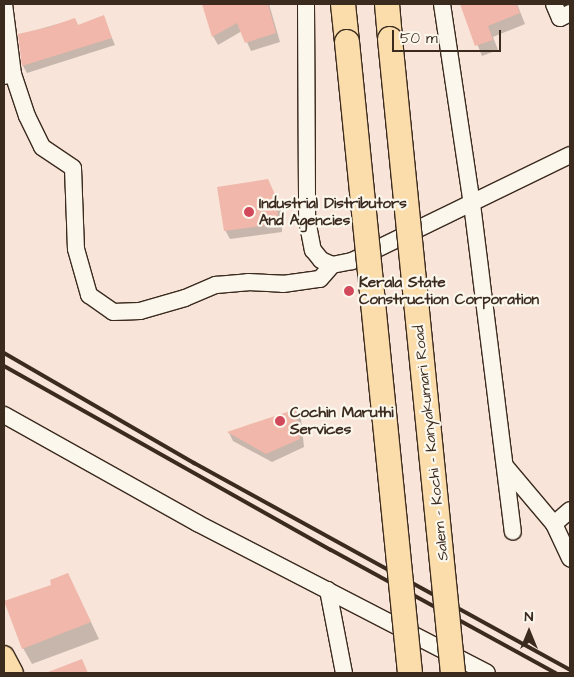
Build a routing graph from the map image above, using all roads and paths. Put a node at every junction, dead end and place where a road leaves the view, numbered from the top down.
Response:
1 (4, 4) edge
2 (306, 4) edge
3 (343, 4) edge
4 (387, 4) edge
5 (442, 4) edge
6 (554, 4) edge
7 (570, 13) edge
8 (9, 75) edge
9 (570, 155) edge
10 (472, 204) junction
11 (332, 265) junction
12 (4, 415) edge
13 (505, 466) junction
14 (570, 510) edge
15 (554, 524) junction
16 (513, 531) dead end
17 (570, 559) edge
18 (328, 590) junction
19 (4, 656) edge
20 (13, 673) edge
21 (344, 673) edge
22 (410, 673) edge
23 (453, 673) edge
24 (487, 673) edge

1 - 8 street
2 - 11 street
3 - 22 highway, bridge
4 - 23 highway, Salem - Kochi - Kanyakumari Road, bridge
5 - 10 street
6 - 7 street
8 - 11 street
9 - 10 street
10 - 11 street
10 - 13 street
12 - 18 street
13 - 15 street
13 - 16 street
14 - 15 street
15 - 17 street
18 - 21 street
18 - 24 street
19 - 20 main road

